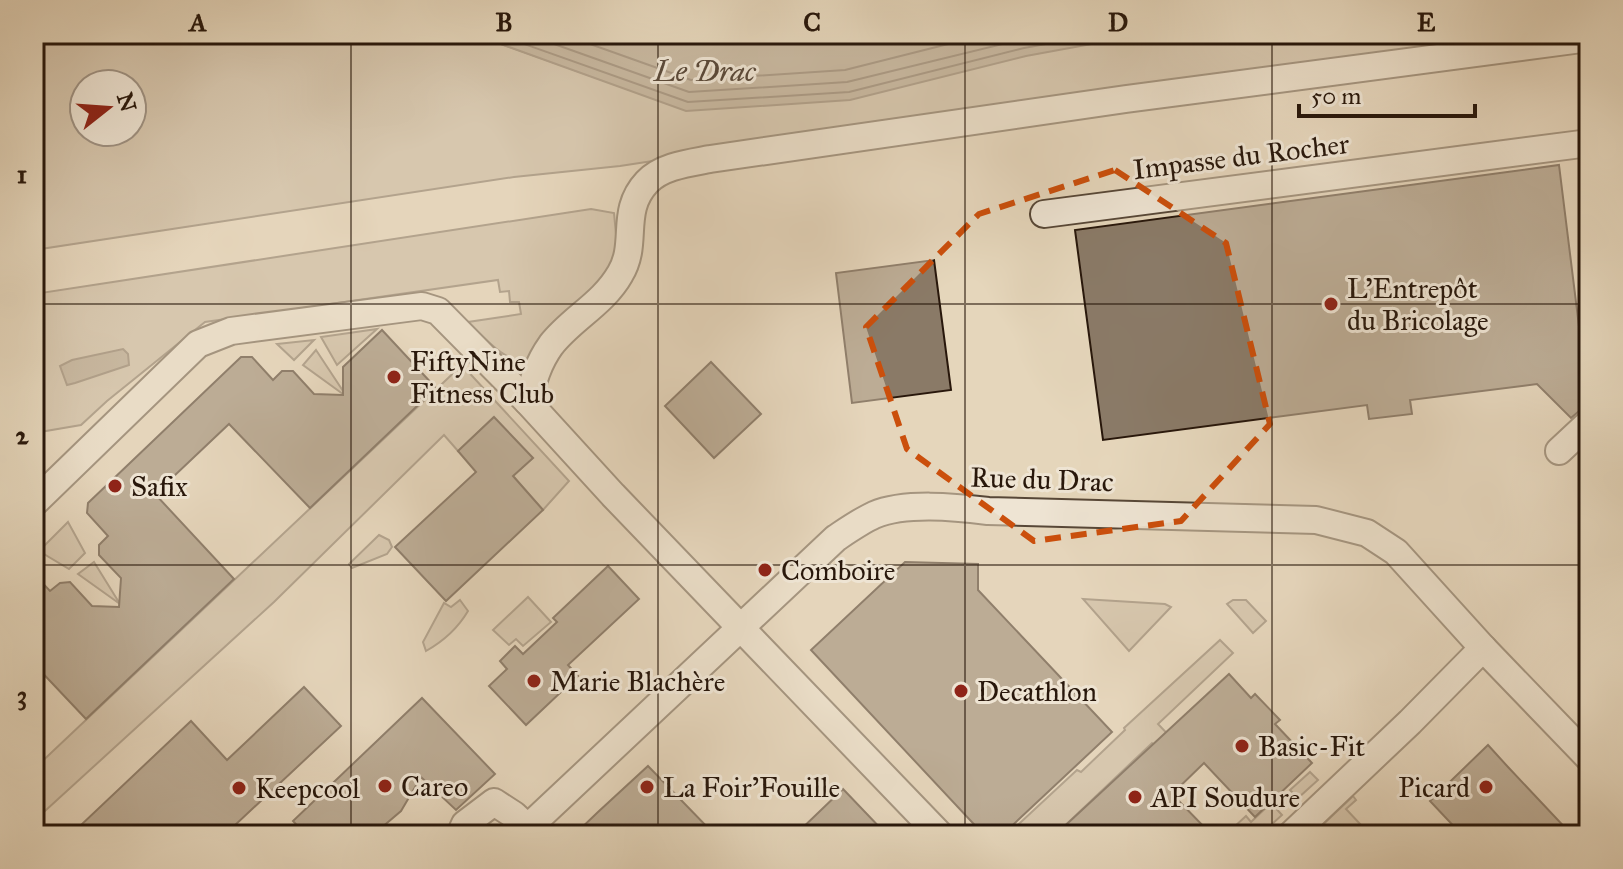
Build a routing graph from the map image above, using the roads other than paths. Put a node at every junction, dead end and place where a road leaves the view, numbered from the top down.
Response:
1 (1589, 38) edge
2 (1589, 143) edge
3 (1044, 214) dead end
4 (528, 402) junction
5 (1589, 423) edge
6 (1573, 454) edge
7 (34, 503) edge
8 (741, 626) junction
9 (1483, 648) junction
10 (1589, 758) edge
11 (524, 831) edge
12 (460, 835) edge
13 (940, 835) edge
14 (1291, 835) edge

1 - 4 street
2 - 3 street, Impasse du Rocher
4 - 7 street
4 - 8 street
5 - 6 street
8 - 9 street, Rue du Drac
8 - 11 street, Rue du Drac
8 - 13 street
9 - 10 street, Rue du Drac
9 - 14 street
11 - 12 street

